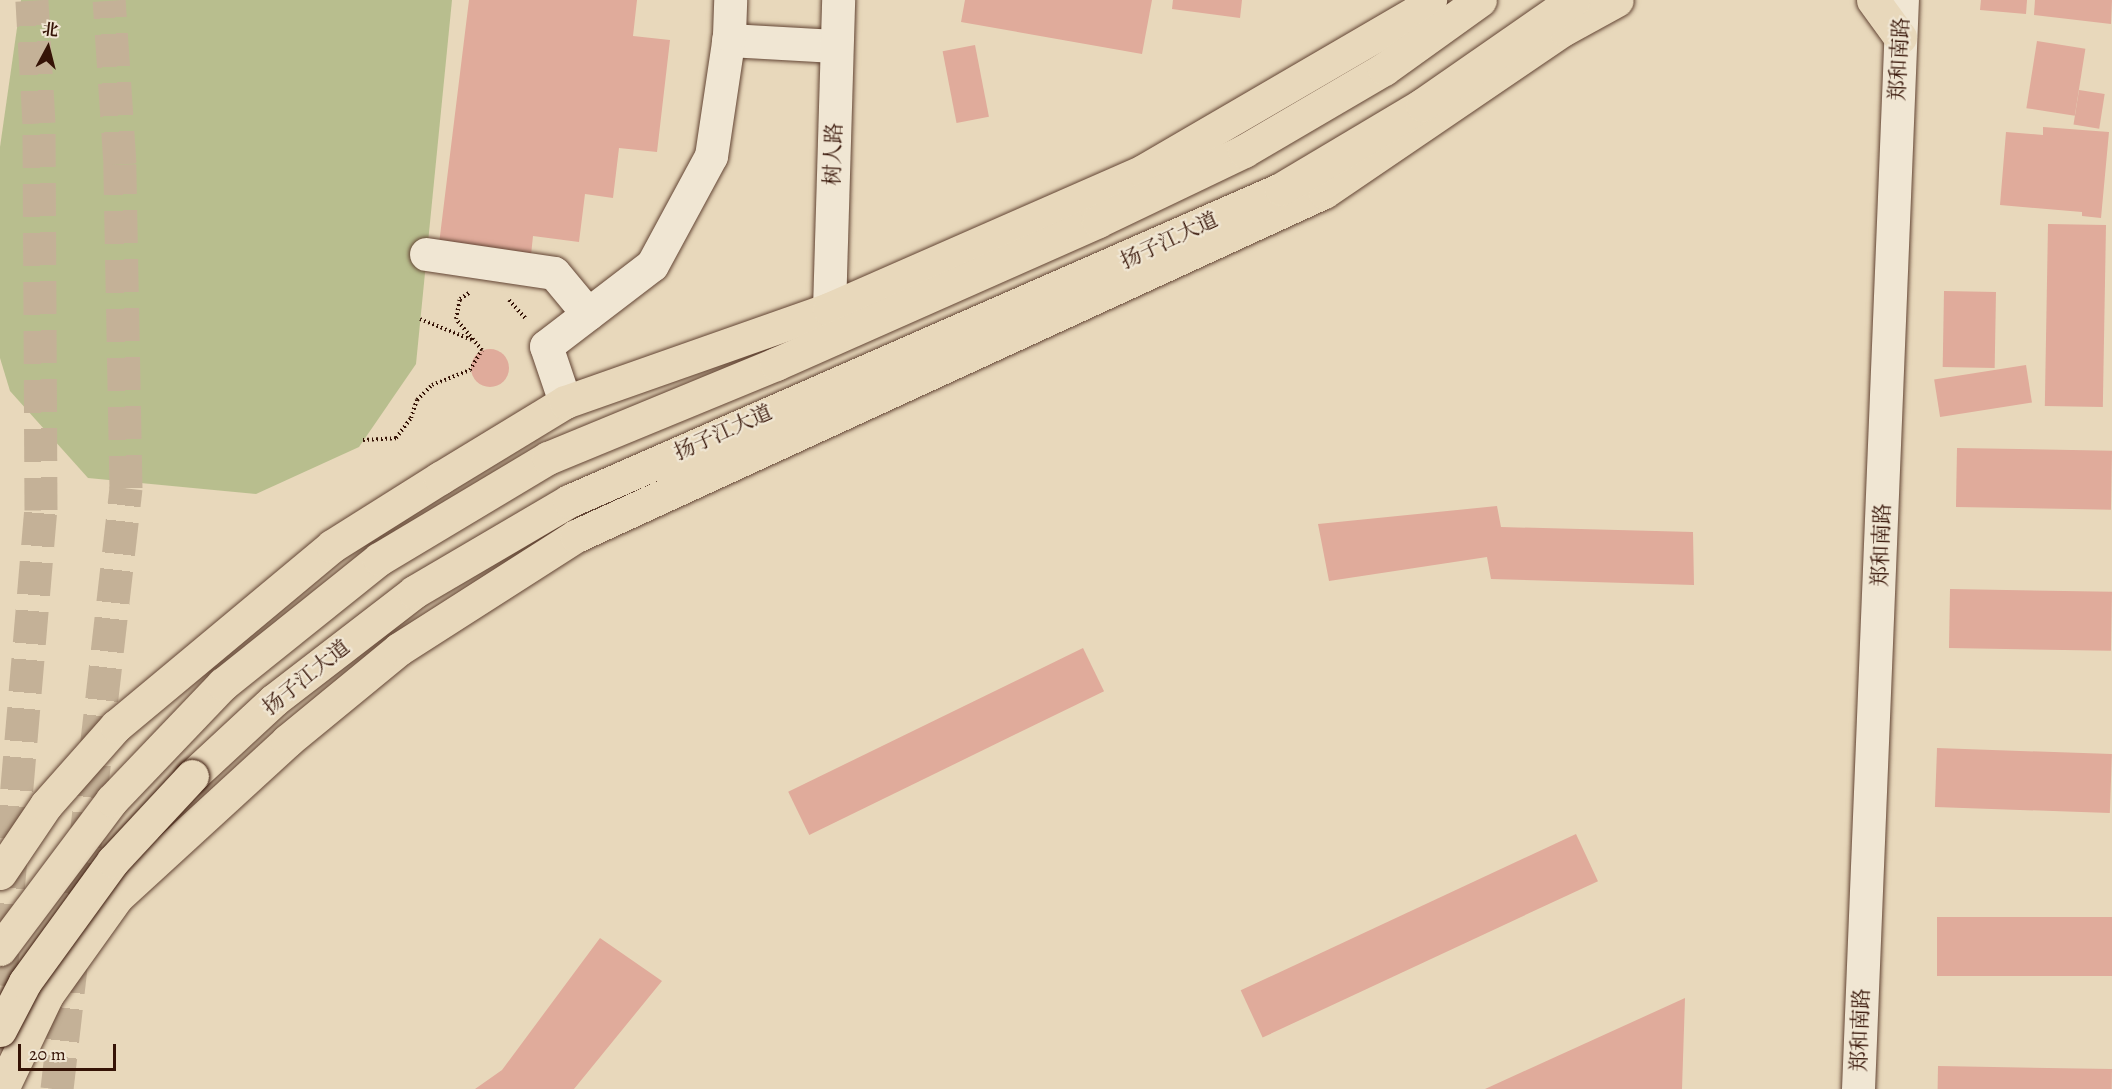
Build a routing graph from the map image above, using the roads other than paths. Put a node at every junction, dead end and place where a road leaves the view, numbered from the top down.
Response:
1 (730, 0) edge
2 (838, 0) edge
3 (1430, 0) edge
4 (1480, 0) edge
5 (1573, 0) edge
6 (1617, 0) edge
7 (1872, 0) edge
8 (1902, 0) edge
9 (1900, 37) junction
10 (728, 40) junction
11 (836, 46) junction
12 (426, 254) dead end
13 (829, 309) junction
14 (588, 314) junction
15 (565, 402) junction
16 (0, 873) edge
17 (0, 949) edge
18 (0, 1030) edge
19 (2, 1089) edge
20 (1858, 1089) edge

1 - 10 street
2 - 11 street, 树人路
3 - 13 main road
4 - 17 main road, 扬子江大道
5 - 18 main road, 扬子江大道, bridge
6 - 19 main road
7 - 9 main road
8 - 9 street, 郑和南路
9 - 20 street, 郑和南路
10 - 11 street
10 - 14 street
11 - 13 street, 树人路
12 - 14 street
13 - 15 main road
14 - 15 street
15 - 16 main road

